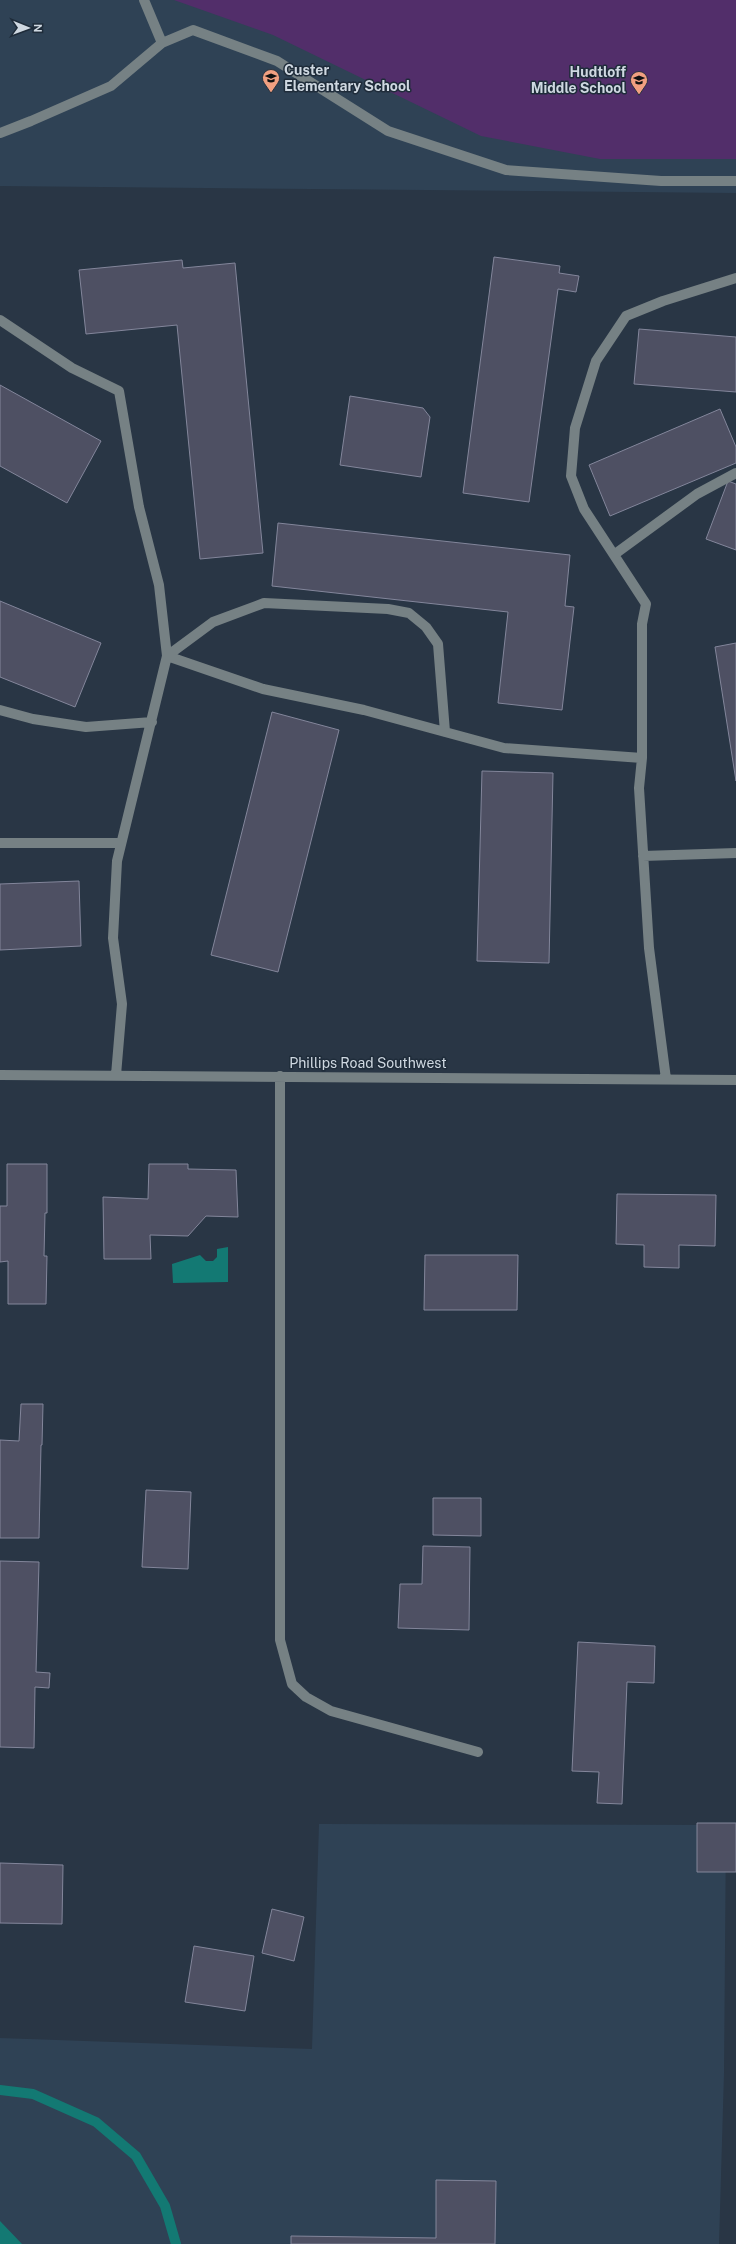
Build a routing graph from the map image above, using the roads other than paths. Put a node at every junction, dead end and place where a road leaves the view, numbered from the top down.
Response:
1 (144, 0) edge
2 (162, 43) junction
3 (0, 133) edge
4 (736, 180) edge
5 (736, 278) edge
6 (0, 320) edge
7 (736, 473) edge
8 (615, 554) junction
9 (167, 656) junction
10 (0, 710) edge
11 (152, 722) junction
12 (445, 732) junction
13 (642, 758) junction
14 (0, 843) edge
15 (121, 843) junction
16 (736, 854) edge
17 (643, 856) junction
18 (0, 1075) edge
19 (116, 1075) junction
20 (280, 1076) junction
21 (666, 1079) junction
22 (736, 1080) edge
23 (478, 1752) dead end

1 - 2 street
2 - 3 street
2 - 4 street
5 - 8 street
6 - 9 street
7 - 8 street
8 - 13 street
9 - 11 street
9 - 12 street
9 - 12 street
10 - 11 street
11 - 15 street
12 - 13 street
13 - 17 street
14 - 15 street
15 - 19 street
16 - 17 street
17 - 21 street
18 - 19 street, Phillips Road Southwest
19 - 20 street, Phillips Road Southwest
20 - 21 street, Phillips Road Southwest
20 - 23 street
21 - 22 street, Phillips Road Southwest

